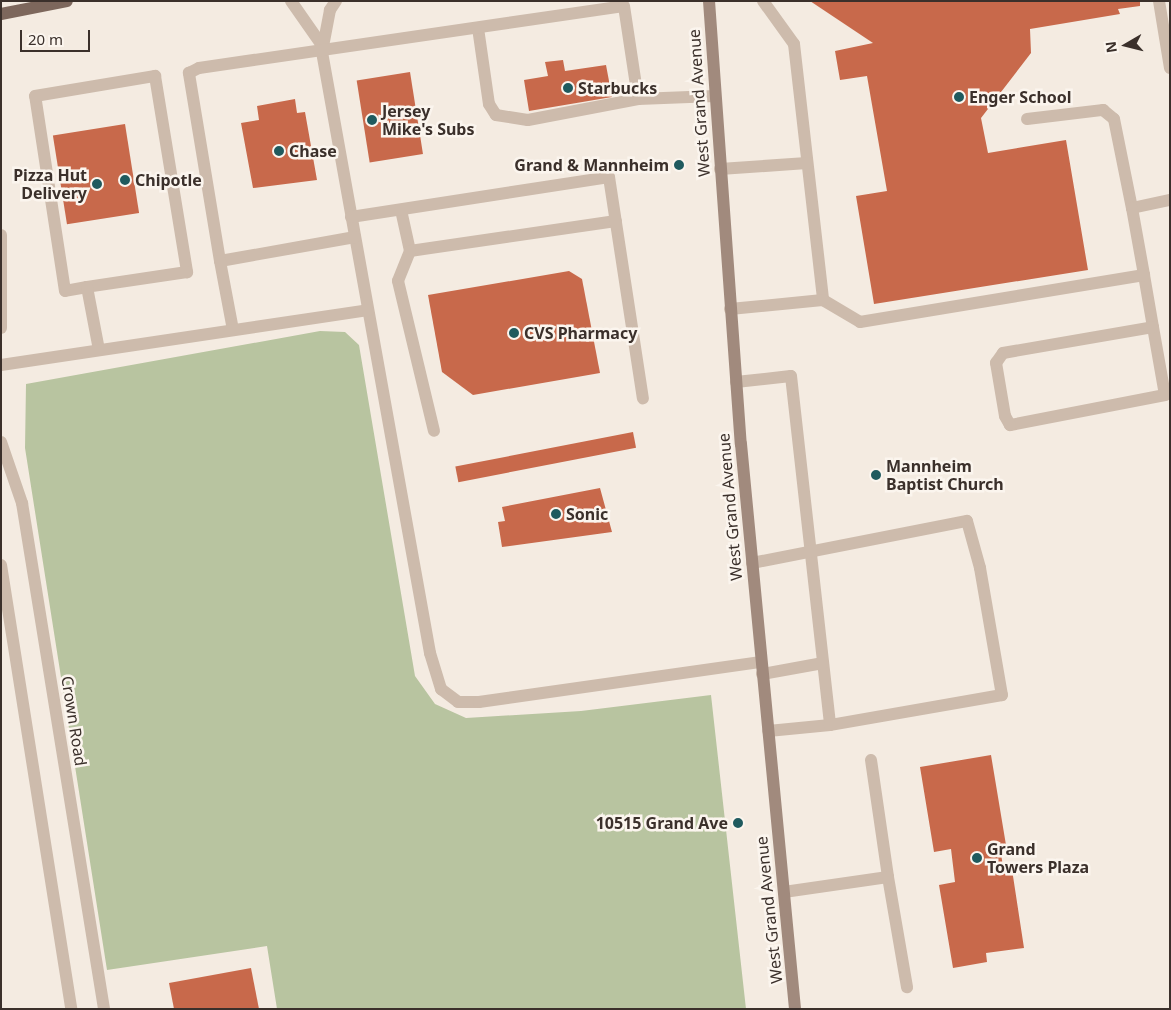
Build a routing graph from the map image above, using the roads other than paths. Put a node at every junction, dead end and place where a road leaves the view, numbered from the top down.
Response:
1 (68, 1) edge
2 (290, 1) edge
3 (336, 1) edge
4 (709, 1) edge
5 (763, 1) edge
6 (1159, 1) edge
7 (1, 14) edge
8 (478, 28) junction
9 (321, 48) junction
10 (1170, 68) edge
11 (715, 96) junction
12 (638, 99) junction
13 (1027, 119) dead end
14 (807, 162) junction
15 (720, 169) junction
16 (1170, 200) edge
17 (1132, 208) junction
18 (401, 210) junction
19 (351, 218) junction
20 (616, 221) junction
21 (1, 235) edge
22 (354, 237) junction
23 (410, 251) junction
24 (220, 261) junction
25 (1144, 275) junction
26 (87, 287) junction
27 (823, 300) junction
28 (730, 309) junction
29 (368, 310) junction
30 (1153, 327) junction
31 (1, 328) edge
32 (233, 330) junction
33 (99, 350) junction
34 (1, 365) edge
35 (736, 382) junction
36 (643, 398) dead end
37 (434, 431) dead end
38 (1, 442) edge
39 (811, 552) junction
40 (752, 563) junction
41 (1, 565) edge
42 (823, 663) junction
43 (762, 668) junction
44 (830, 725) junction
45 (768, 731) junction
46 (871, 760) dead end
47 (888, 877) junction
48 (784, 892) junction
49 (907, 987) dead end
50 (71, 1009) edge
51 (104, 1009) edge
52 (795, 1009) edge

1 - 7 main road
2 - 9 street
3 - 9 street
4 - 11 main road, West Grand Avenue
5 - 14 street
6 - 10 street
8 - 9 street
8 - 12 street
8 - 12 street
9 - 19 street
9 - 24 street
11 - 12 street
11 - 15 main road, West Grand Avenue
13 - 17 street
14 - 15 street
14 - 27 street
15 - 28 main road, West Grand Avenue
16 - 17 street
17 - 25 street
18 - 19 street
18 - 20 street
18 - 23 street
19 - 22 street
20 - 23 street
20 - 36 street
21 - 31 street
22 - 24 street
22 - 29 street
23 - 37 street
24 - 32 street
25 - 27 street
25 - 30 street
26 - 26 street
26 - 33 street
27 - 28 street
28 - 35 main road, West Grand Avenue
29 - 32 street
29 - 43 street
30 - 30 street
32 - 33 street
33 - 34 street
35 - 39 street
35 - 40 main road, West Grand Avenue
38 - 51 street, Crown Road
39 - 40 street
39 - 42 street
39 - 44 street
40 - 43 main road, West Grand Avenue
41 - 50 street
42 - 43 street
42 - 44 street
43 - 45 main road, West Grand Avenue
44 - 45 street
45 - 48 main road, West Grand Avenue
46 - 47 street
47 - 48 street
47 - 49 street
48 - 52 main road, West Grand Avenue

